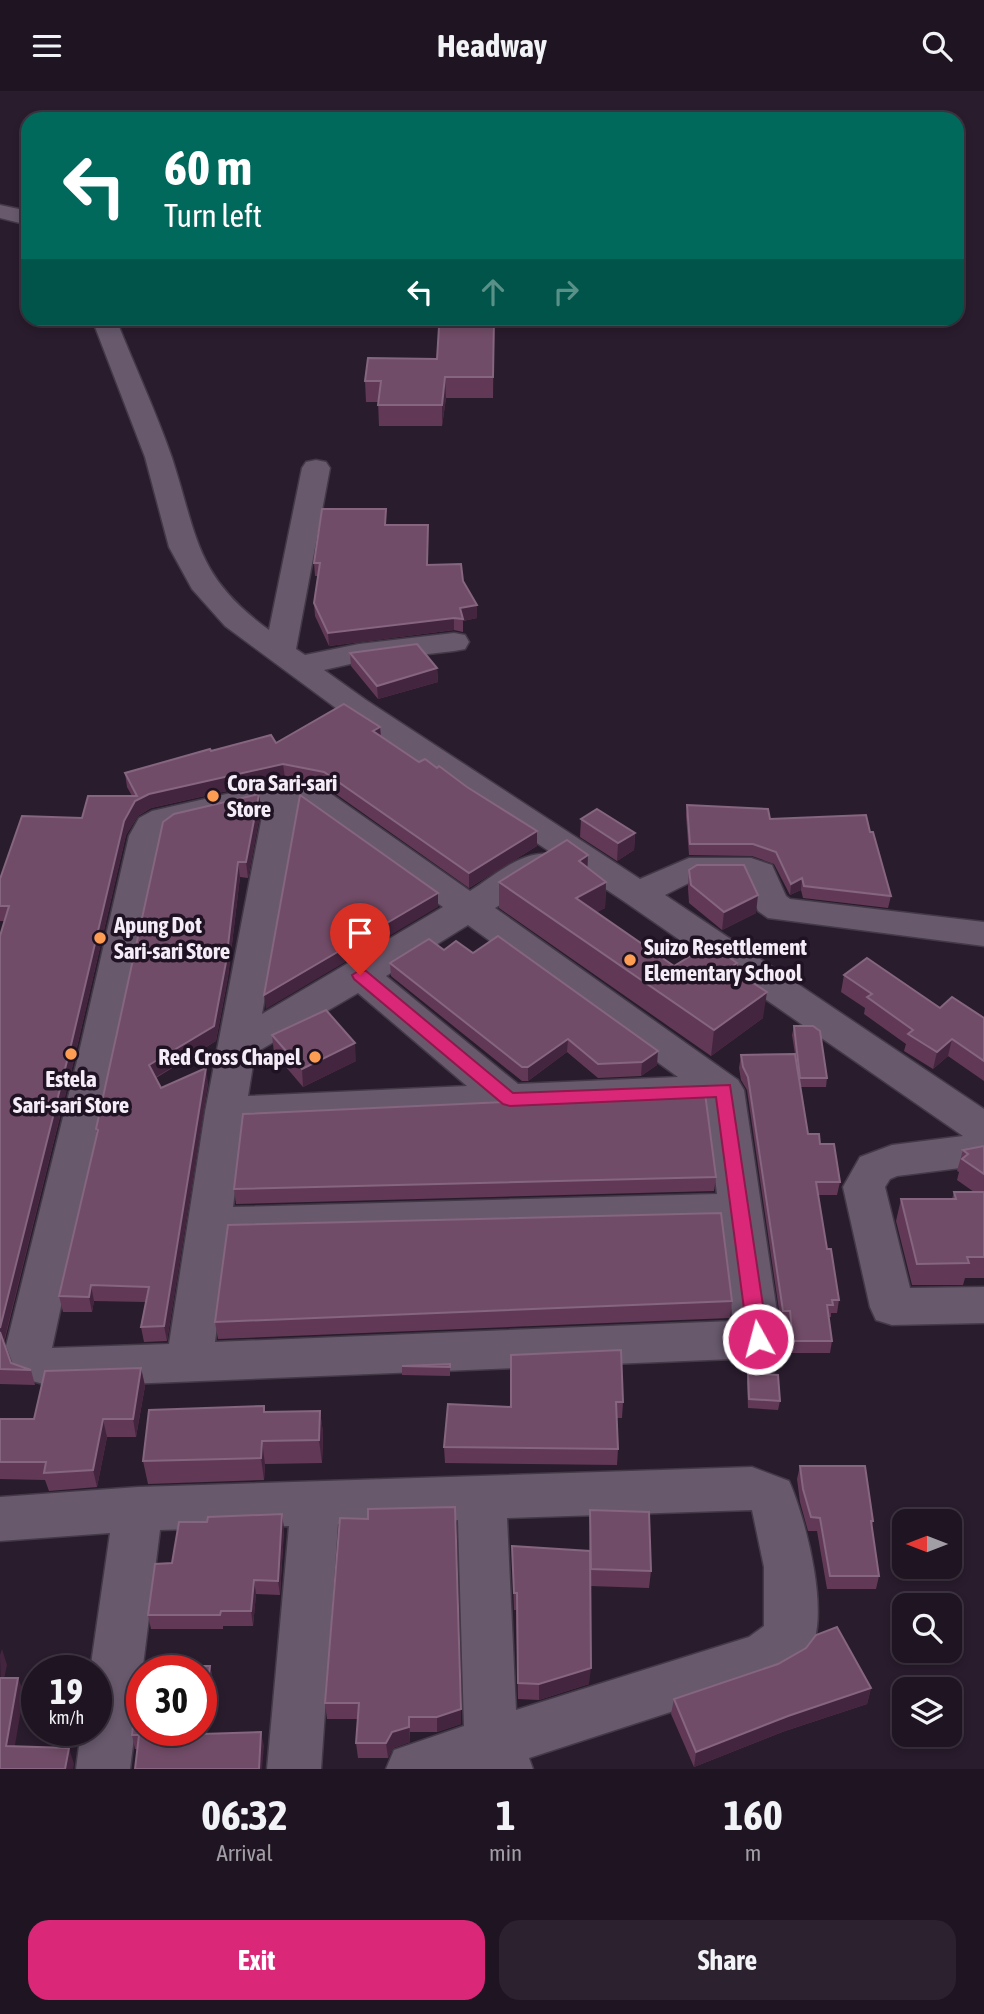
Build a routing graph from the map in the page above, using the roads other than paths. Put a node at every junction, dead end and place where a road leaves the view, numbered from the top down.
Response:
1 (0, 211) edge
2 (21, 216) edge
3 (107, 326) edge
4 (316, 468) dead end
5 (454, 642) dead end
6 (290, 660) junction
7 (284, 791) junction
8 (566, 847) junction
9 (638, 894) junction
10 (469, 908) junction
11 (984, 934) edge
12 (360, 975) junction
13 (237, 1046) junction
14 (724, 1090) junction
15 (510, 1100) junction
16 (225, 1112) junction
17 (984, 1130) edge
18 (984, 1149) edge
19 (742, 1210) junction
20 (211, 1224) junction
21 (984, 1305) edge
22 (190, 1364) junction
23 (482, 1497) junction
24 (315, 1504) junction
25 (138, 1509) junction
26 (0, 1519) edge
27 (499, 1757) edge
28 (103, 1769) edge
29 (294, 1769) edge
30 (414, 1769) edge

1 - 2 street
3 - 6 street
4 - 6 street
5 - 6 street
6 - 8 street
7 - 10 street
7 - 13 street
7 - 22 street
8 - 9 street
8 - 10 street
9 - 11 street
9 - 17 street
10 - 12 street
10 - 14 street
12 - 13 street
12 - 15 street
13 - 16 street
14 - 15 street
14 - 19 street
15 - 16 street
16 - 20 street
18 - 21 street
19 - 20 street
19 - 22 street
20 - 22 street
23 - 24 street
23 - 27 street
23 - 27 street
24 - 25 street
24 - 29 street
25 - 26 street
25 - 28 street
27 - 30 street

